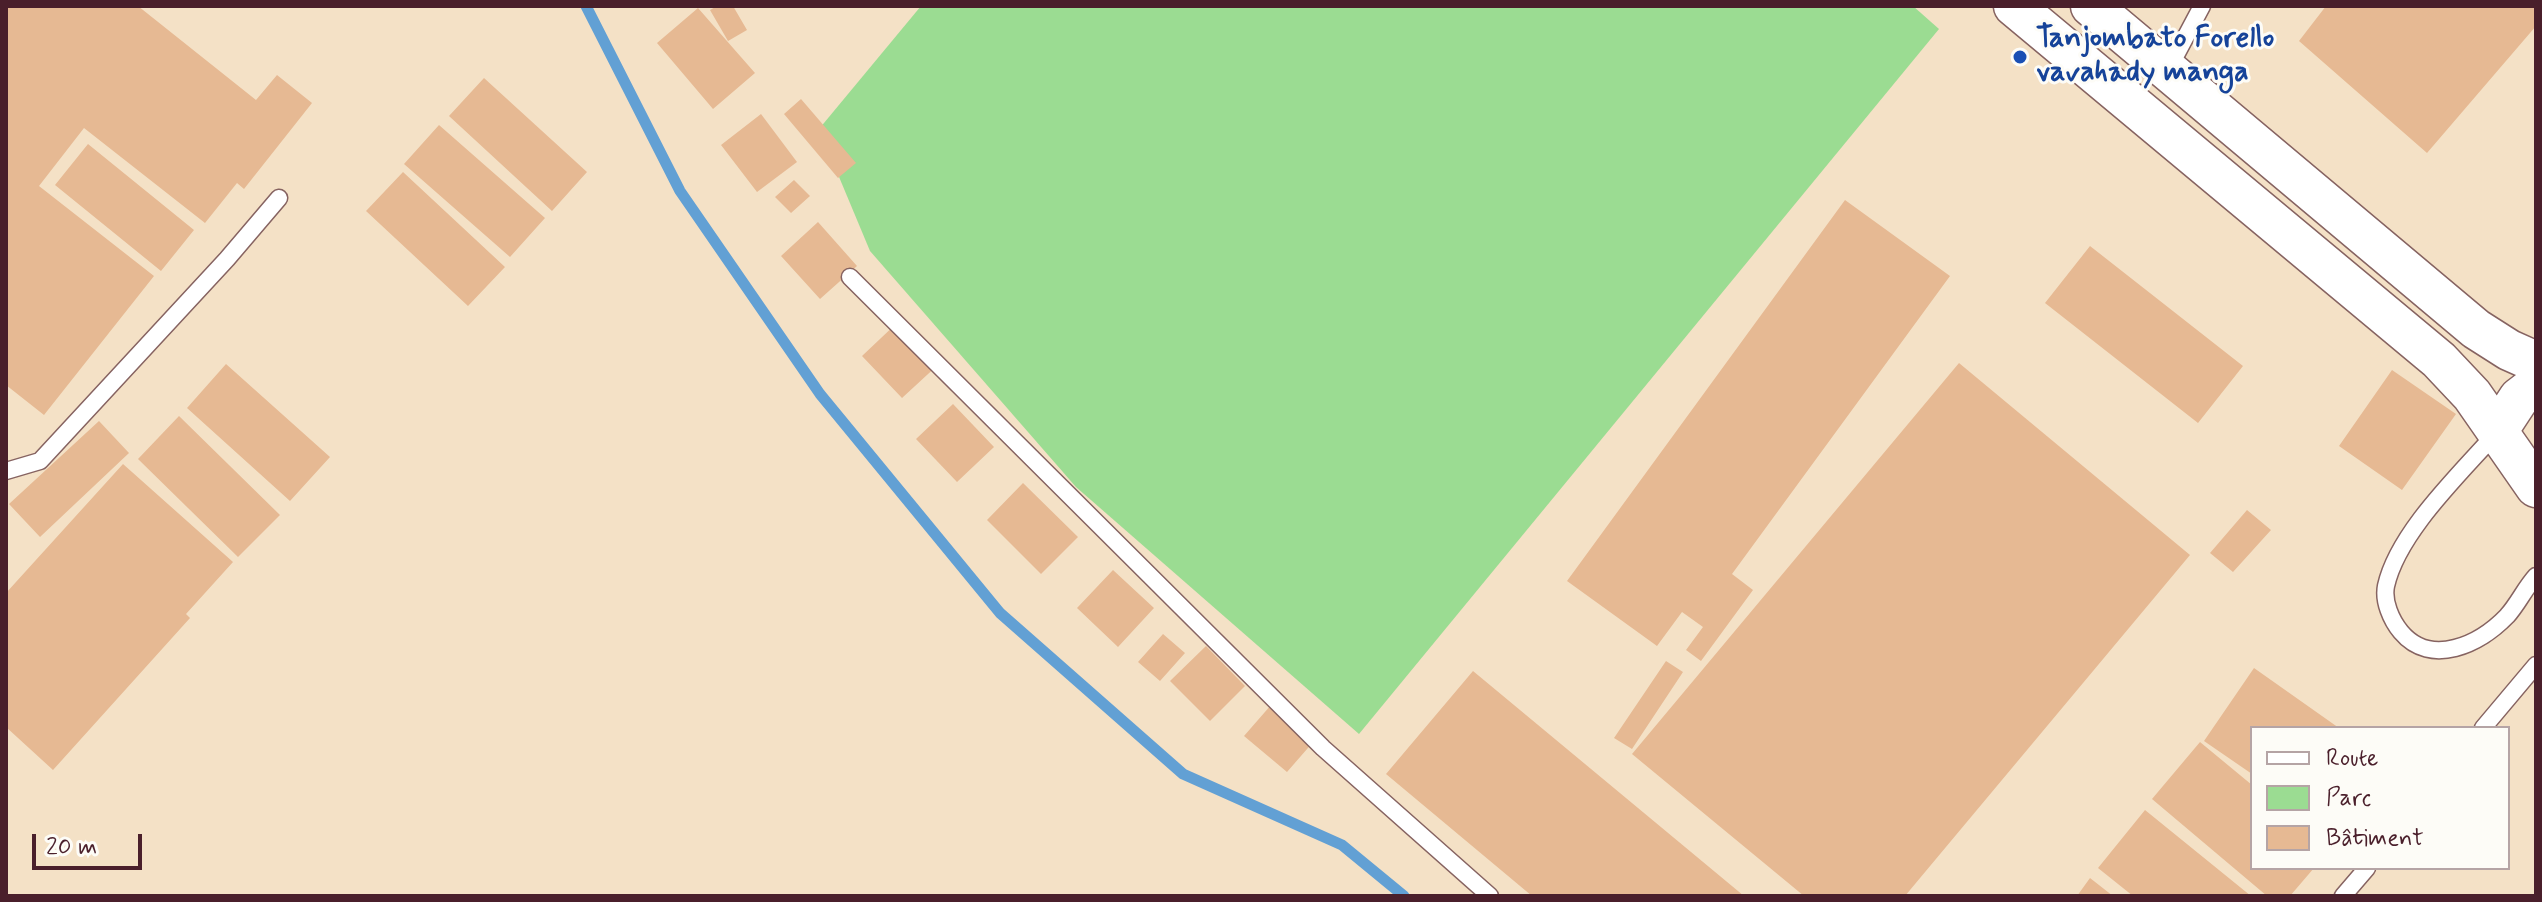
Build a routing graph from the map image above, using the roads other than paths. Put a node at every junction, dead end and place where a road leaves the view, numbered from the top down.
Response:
1 (2014, 6) edge
2 (2091, 6) edge
3 (2202, 6) edge
4 (2168, 70) junction
5 (279, 198) dead end
6 (850, 277) dead end
7 (2536, 362) edge
8 (2536, 385) edge
9 (2498, 430) junction
10 (6, 471) edge
11 (2536, 487) edge
12 (2536, 576) edge
13 (2536, 665) edge
14 (2485, 726) edge
15 (2365, 870) edge
16 (1490, 896) edge
17 (2343, 896) edge

1 - 9 street
2 - 4 street
3 - 4 lane
4 - 7 street
5 - 10 lane
6 - 16 lane
8 - 9 street
9 - 11 street
9 - 12 lane
13 - 14 lane
15 - 17 lane

